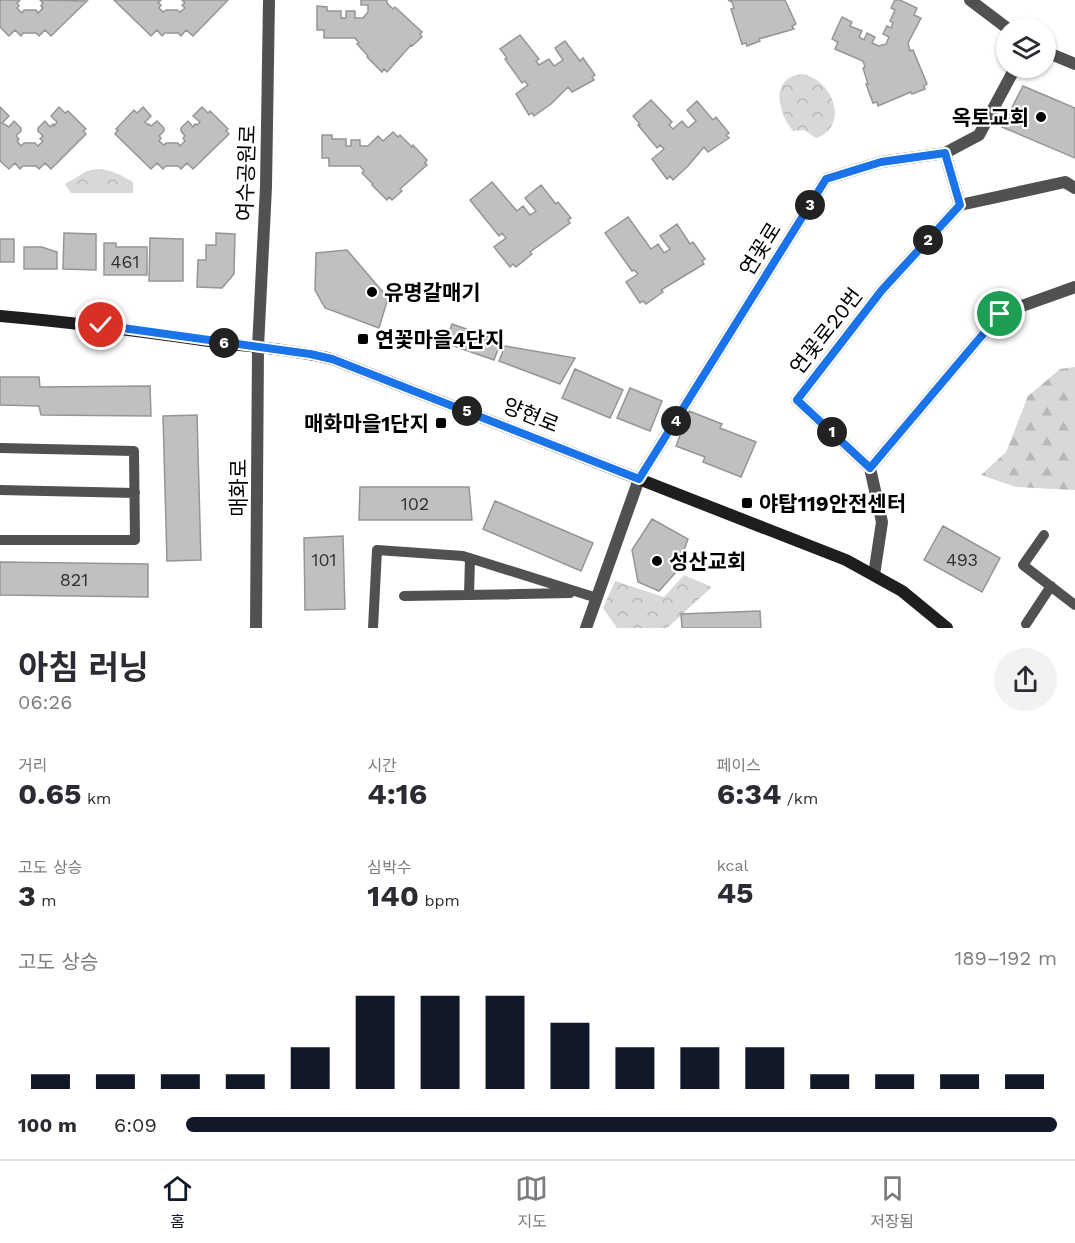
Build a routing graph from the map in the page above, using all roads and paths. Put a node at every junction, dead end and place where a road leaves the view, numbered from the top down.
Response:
1 (269, 0) edge
2 (970, 0) edge
3 (996, 20) edge
4 (1056, 56) edge
5 (1075, 64) edge
6 (1010, 78) edge
7 (945, 153) junction
8 (1075, 188) edge
9 (960, 205) junction
10 (1075, 287) edge
11 (0, 316) edge
12 (258, 347) junction
13 (0, 448) edge
14 (870, 468) junction
15 (639, 479) junction
16 (0, 490) edge
17 (135, 493) junction
18 (1044, 535) dead end
19 (0, 540) edge
20 (470, 558) junction
21 (874, 575) junction
22 (1051, 586) junction
23 (581, 593) junction
24 (469, 595) junction
25 (404, 596) dead end
26 (597, 598) junction
27 (1075, 605) edge
28 (1026, 624) dead end
29 (256, 628) edge
30 (373, 628) edge
31 (586, 628) edge
32 (947, 628) edge

1 - 12 street, 여수공원로
2 - 3 street
4 - 5 street
6 - 7 street, 연꽃로
7 - 9 street
7 - 15 street, 연꽃로
8 - 9 street
9 - 14 street, 연꽃로20번
10 - 14 street
11 - 12 main road, 양현로
12 - 15 main road, 양현로
12 - 29 street, 매화로
13 - 17 lane
14 - 21 street
15 - 21 main road, 양현로
15 - 26 street, 연꽃로
16 - 17 lane
17 - 19 lane
18 - 22 lane
20 - 23 lane
20 - 24 lane
20 - 30 lane
21 - 32 main road, 양현로
22 - 27 lane
22 - 28 lane
23 - 24 lane
23 - 26 lane
24 - 25 lane
26 - 31 street, 연꽃로

